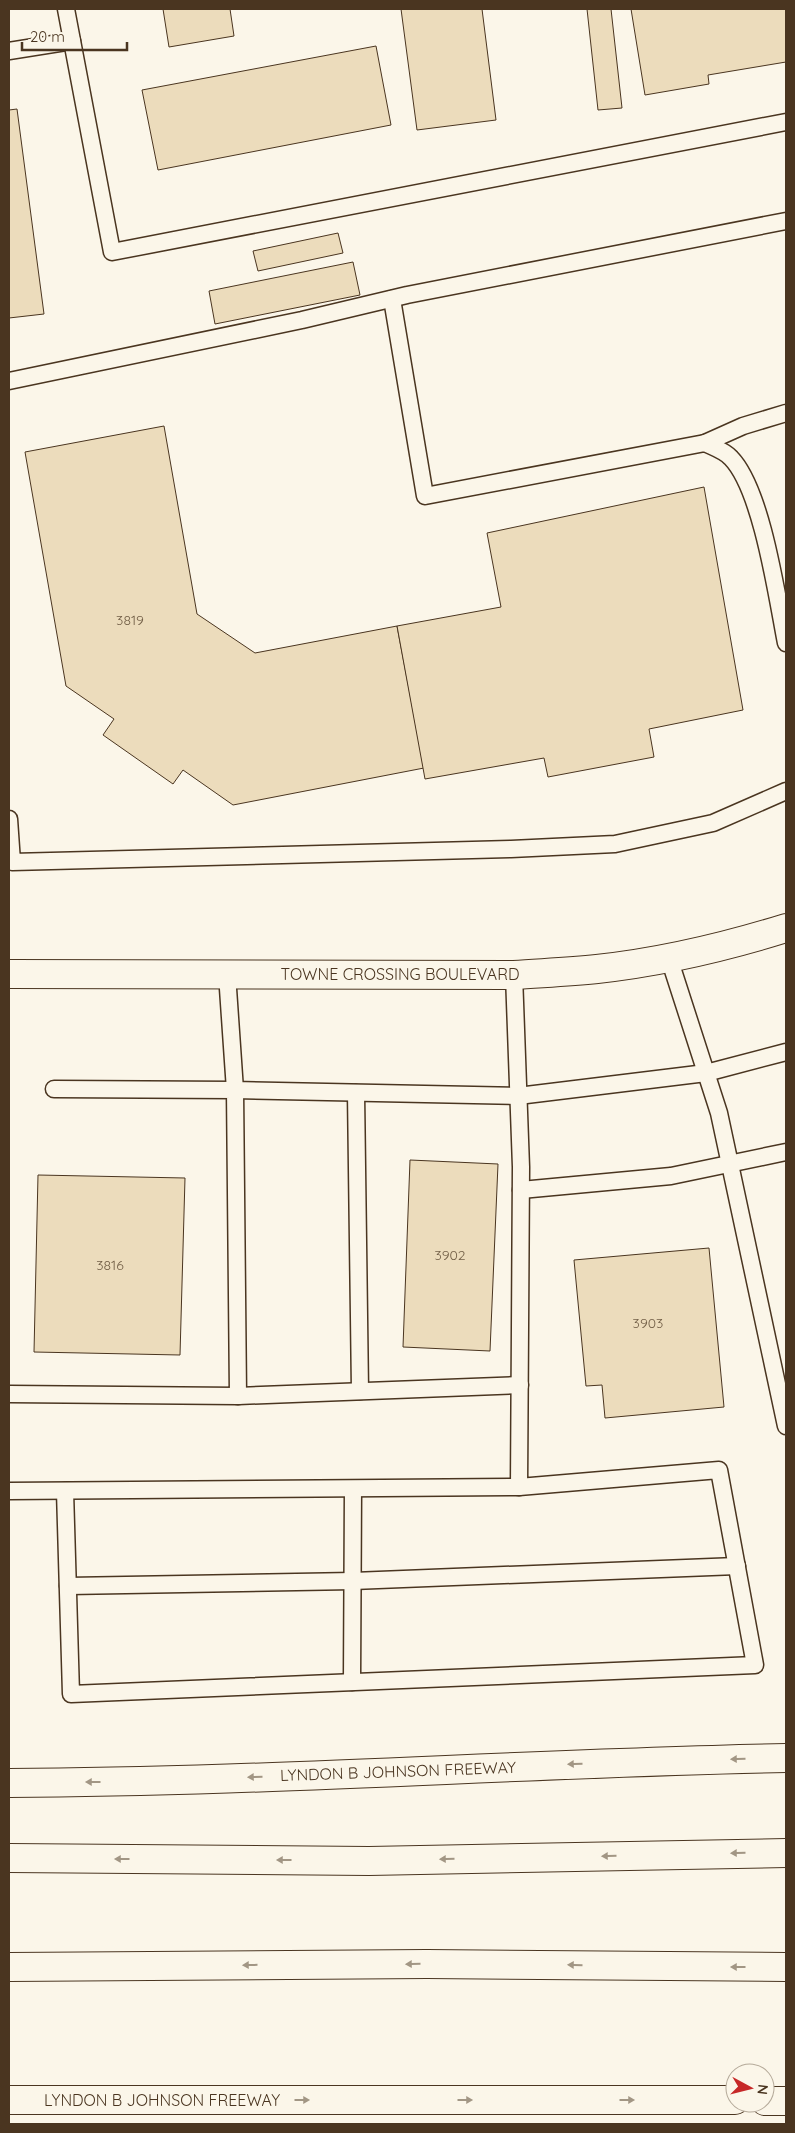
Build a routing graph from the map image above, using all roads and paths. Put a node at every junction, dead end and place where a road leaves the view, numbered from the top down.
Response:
1 (66, 9) edge
2 (72, 41) junction
3 (9, 51) edge
4 (786, 122) edge
5 (786, 221) edge
6 (392, 299) junction
7 (9, 381) edge
8 (786, 413) edge
9 (704, 443) junction
10 (786, 643) edge
11 (786, 791) edge
12 (9, 819) edge
13 (786, 928) edge
14 (669, 958) junction
15 (9, 974) edge
16 (227, 974) junction
17 (514, 975) junction
18 (786, 1052) edge
19 (706, 1073) junction
20 (54, 1089) dead end
21 (234, 1090) junction
22 (356, 1093) junction
23 (518, 1096) junction
24 (786, 1152) edge
25 (730, 1162) junction
26 (521, 1190) junction
27 (520, 1386) junction
28 (360, 1391) junction
29 (9, 1394) edge
30 (238, 1396) junction
31 (786, 1426) edge
32 (519, 1487) junction
33 (353, 1489) junction
34 (65, 1491) junction
35 (9, 1492) edge
36 (737, 1566) junction
37 (353, 1581) junction
38 (68, 1586) junction
39 (352, 1682) junction
40 (786, 1758) edge
41 (9, 1782) edge
42 (786, 1853) edge
43 (9, 1858) edge
44 (9, 1967) edge
45 (786, 1967) edge
46 (9, 2100) edge
47 (725, 2100) edge

1 - 2 lane
2 - 3 lane
2 - 4 lane
5 - 6 lane
6 - 7 lane
6 - 9 lane
8 - 9 lane
9 - 10 lane
11 - 12 lane
13 - 14 main road, TOWNE CROSSING BOULEVARD
14 - 17 main road, TOWNE CROSSING BOULEVARD
14 - 19 lane
15 - 16 main road, TOWNE CROSSING BOULEVARD
16 - 17 main road, TOWNE CROSSING BOULEVARD
16 - 21 lane
17 - 23 lane
18 - 19 lane
19 - 23 lane
19 - 25 lane
20 - 21 lane
21 - 22 lane
21 - 30 lane
22 - 23 lane
22 - 28 lane
23 - 26 lane
24 - 25 lane
25 - 26 lane
25 - 31 lane
26 - 27 lane
27 - 28 lane
27 - 32 lane
28 - 30 lane
29 - 30 lane
32 - 33 lane
32 - 36 lane
33 - 34 lane
33 - 37 lane
34 - 35 lane
34 - 38 lane
36 - 37 lane
36 - 39 lane
37 - 38 lane
37 - 39 lane
38 - 39 lane
40 -> 41 main road, LYNDON B JOHNSON FREEWAY
42 -> 43 main road
45 -> 44 main road
46 -> 47 main road, LYNDON B JOHNSON FREEWAY

